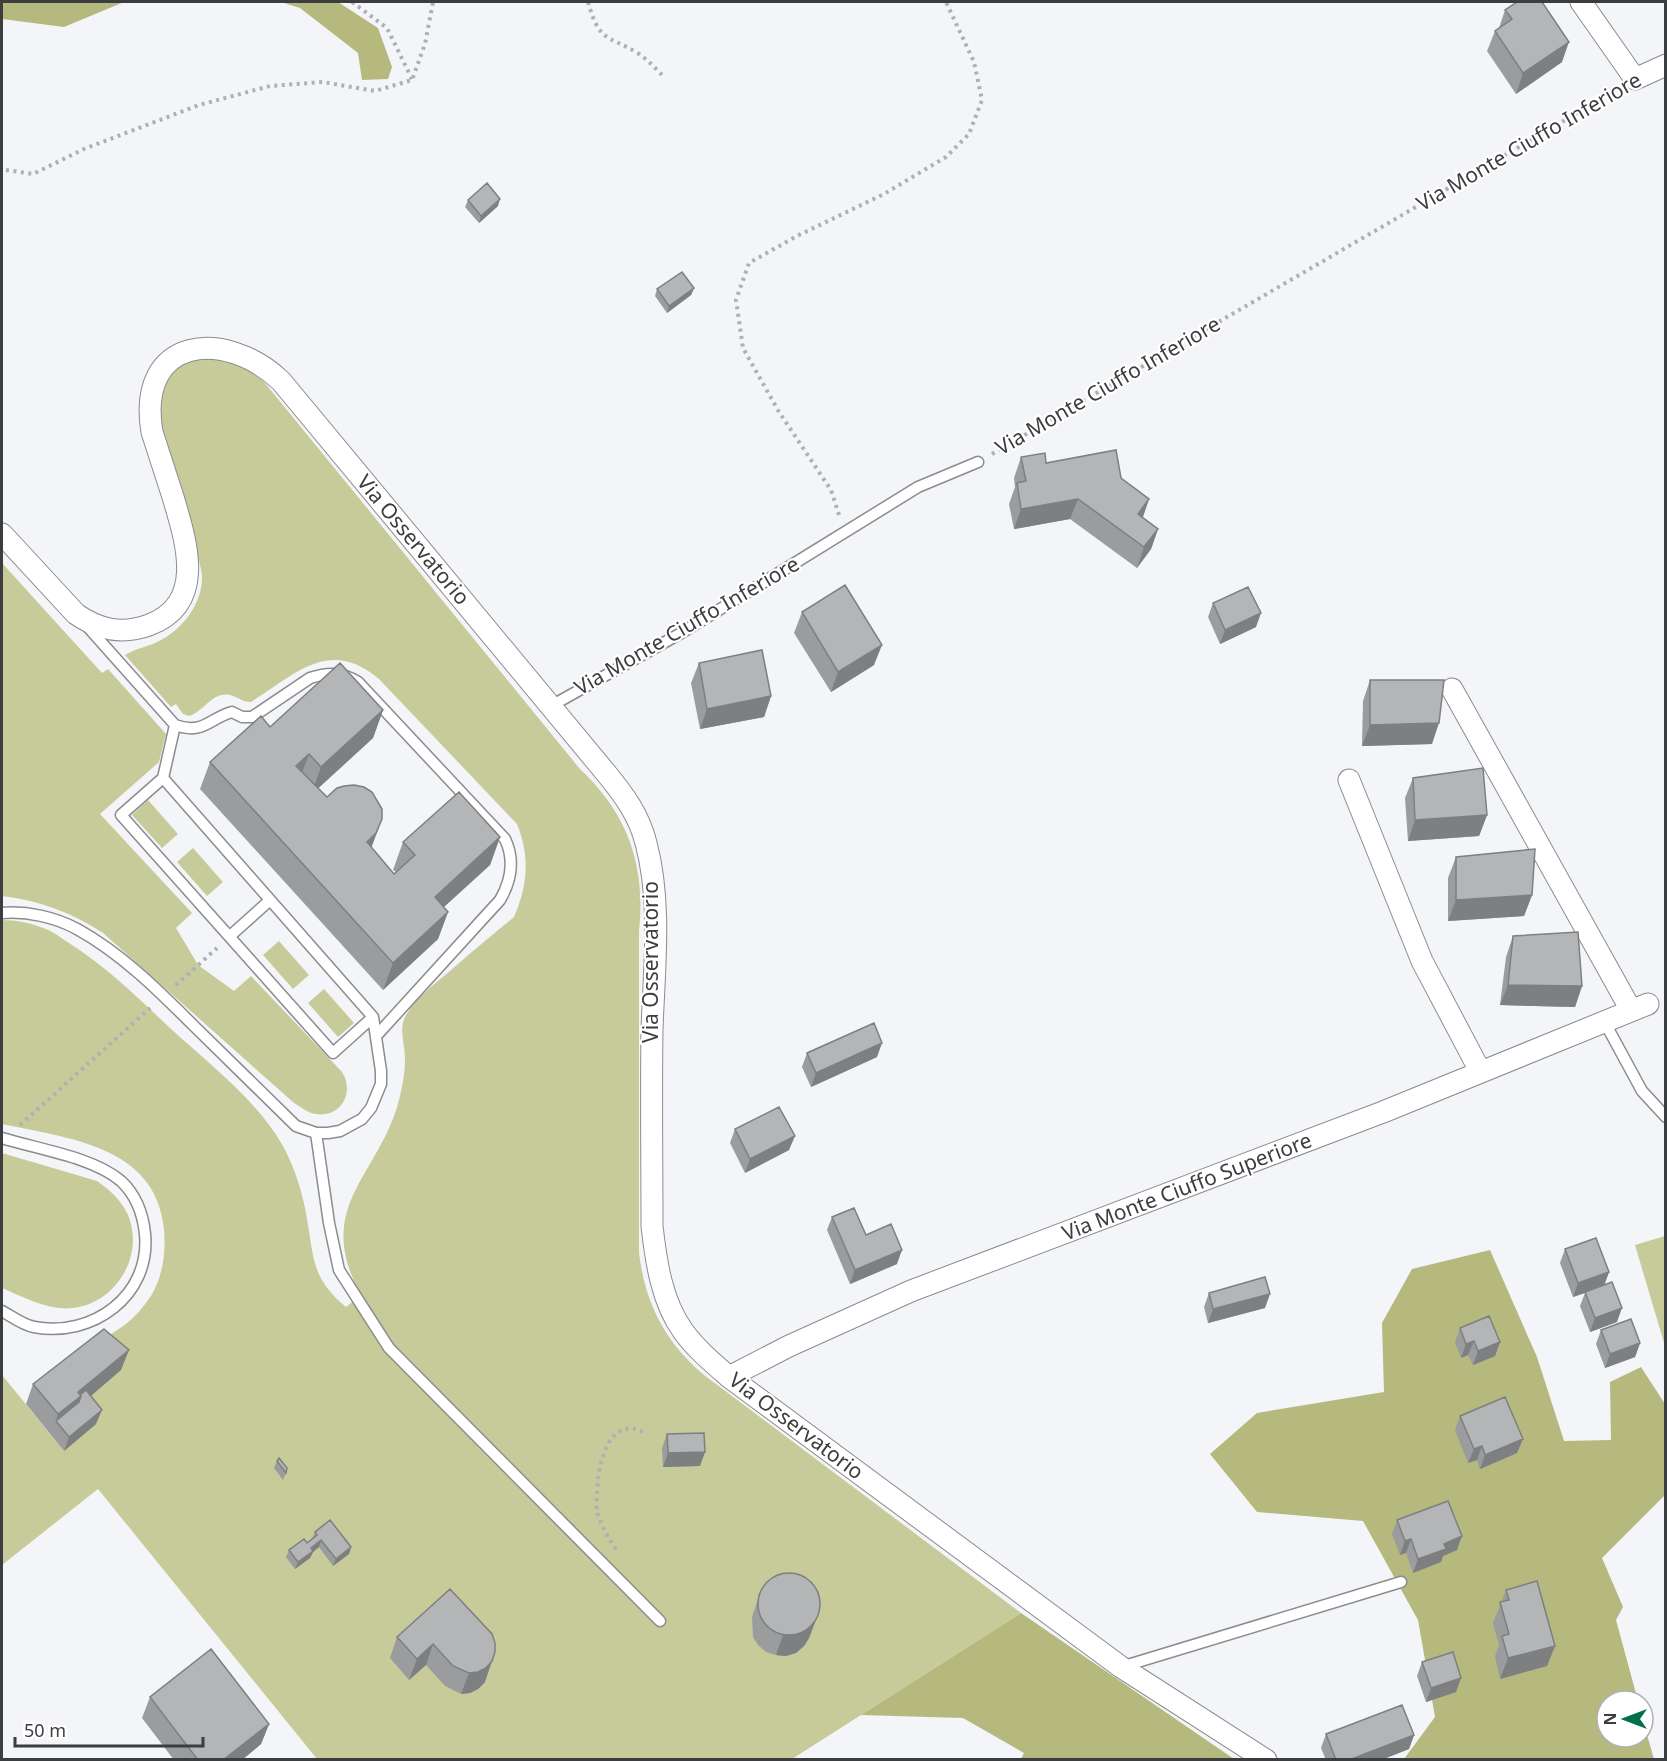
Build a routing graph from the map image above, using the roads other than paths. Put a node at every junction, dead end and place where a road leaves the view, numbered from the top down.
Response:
1 (1581, 2) edge
2 (1665, 65) edge
3 (978, 462) road end
4 (2, 534) edge
5 (76, 614) junction
6 (1452, 689) dead end
7 (551, 706) junction
8 (175, 725) junction
9 (162, 778) junction
10 (1349, 780) dead end
11 (269, 901) junction
12 (2, 913) edge
13 (230, 936) junction
14 (373, 1017) junction
15 (1604, 1021) junction
16 (377, 1035) junction
17 (1480, 1071) junction
18 (1665, 1117) edge
19 (316, 1133) junction
20 (3, 1139) edge
21 (2, 1311) edge
22 (729, 1377) junction
23 (1401, 1582) dead end
24 (660, 1621) dead end
25 (1121, 1667) junction
26 (1266, 1760) edge

1 - 2 street, Via Monte Ciuffo Inferiore
3 - 7 lane, Via Monte Ciuffo Inferiore
4 - 5 street, Via Osservatorio
5 - 7 street, Via Osservatorio
5 - 8 lane
6 - 15 street, Via Monte Ciuffo Superiore
7 - 22 street, Via Osservatorio
8 - 9 lane
8 - 16 lane
9 - 11 lane
9 - 13 lane
10 - 17 street
11 - 13 lane
11 - 14 lane
12 - 19 lane
13 - 14 lane
14 - 16 lane
15 - 17 street, Via Monte Ciuffo Superiore
15 - 18 lane
16 - 19 lane
17 - 22 street, Via Monte Ciuffo Superiore
19 - 24 lane
20 - 21 lane
22 - 25 street, Via Osservatorio
23 - 25 lane
25 - 26 street, Via Osservatorio

